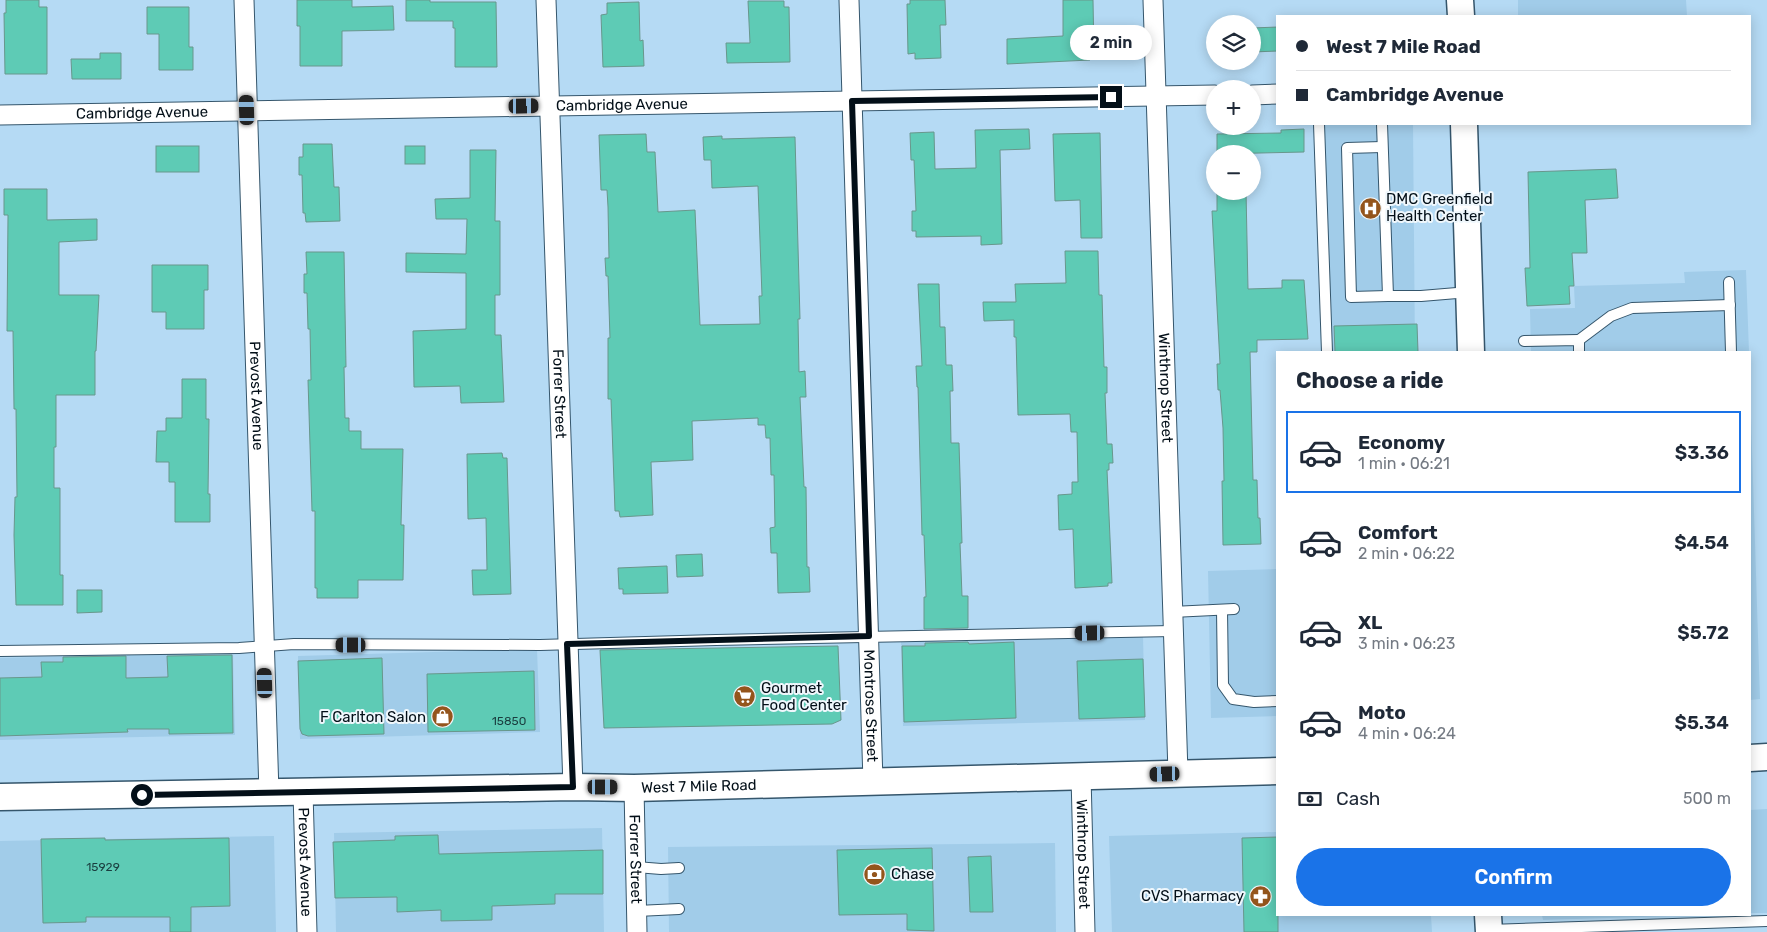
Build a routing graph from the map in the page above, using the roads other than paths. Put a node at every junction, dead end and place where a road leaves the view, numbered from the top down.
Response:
1 (244, 0) edge
2 (546, 0) edge
3 (849, 0) edge
4 (1153, 0) edge
5 (1460, 0) edge
6 (1461, 15) edge
7 (1276, 94) edge
8 (1206, 95) edge
9 (1261, 95) edge
10 (1156, 96) junction
11 (852, 101) junction
12 (549, 106) junction
13 (247, 110) junction
14 (0, 115) edge
15 (1319, 125) edge
16 (1382, 125) edge
17 (1464, 125) edge
18 (1382, 148) junction
19 (1729, 282) dead end
20 (1470, 292) junction
21 (1388, 296) junction
22 (1730, 304) junction
23 (1578, 340) junction
24 (1524, 341) dead end
25 (1327, 351) edge
26 (1471, 351) edge
27 (1579, 351) edge
28 (1731, 351) edge
29 (1234, 609) dead end
30 (1222, 610) junction
31 (1172, 612) junction
32 (1173, 631) junction
33 (869, 636) junction
34 (567, 644) junction
35 (264, 647) junction
36 (0, 651) edge
37 (1276, 701) edge
38 (1767, 757) edge
39 (1751, 758) edge
40 (1276, 771) edge
41 (1178, 774) junction
42 (1081, 776) junction
43 (872, 782) junction
44 (573, 787) junction
45 (634, 788) junction
46 (303, 792) junction
47 (269, 793) junction
48 (0, 797) edge
49 (636, 867) junction
50 (680, 868) dead end
51 (679, 908) dead end
52 (637, 911) junction
53 (1686, 919) edge
54 (1767, 921) edge
55 (1488, 926) edge
56 (1661, 928) edge
57 (307, 932) edge
58 (637, 932) edge
59 (1085, 932) edge

1 - 13 street, Prevost Avenue
2 - 12 street, Forrer Street
3 - 11 street, Montrose Street
4 - 10 street, Winthrop Street
5 - 6 main road
7 - 9 street
8 - 10 street, Cambridge Avenue
10 - 11 street, Cambridge Avenue
10 - 31 street, Winthrop Street
11 - 12 street, Cambridge Avenue
11 - 33 street, Montrose Street
12 - 13 street, Cambridge Avenue
12 - 34 street, Forrer Street
13 - 14 street, Cambridge Avenue
13 - 35 street, Prevost Avenue
15 - 25 lane
16 - 18 lane
17 - 20 main road
18 - 21 lane
18 - 21 lane
19 - 22 lane
20 - 21 lane
20 - 26 main road
22 - 23 lane
22 - 28 lane
23 - 24 lane
23 - 27 lane
29 - 30 lane
30 - 31 lane
30 - 37 lane
31 - 32 street, Winthrop Street
32 - 33 lane
32 - 41 street, Winthrop Street
33 - 34 lane
33 - 43 street, Montrose Street
34 - 35 lane
34 - 44 street, Forrer Street
35 - 36 lane
35 - 47 street, Prevost Avenue
38 - 39 main road
40 - 41 main road, West 7 Mile Road
41 - 42 main road, West 7 Mile Road
42 - 43 main road, West 7 Mile Road
42 - 59 street, Winthrop Street
43 - 45 main road, West 7 Mile Road
44 - 45 main road, West 7 Mile Road
44 - 46 main road, West 7 Mile Road
45 - 49 street, Forrer Street
46 - 47 main road, West 7 Mile Road
46 - 57 street, Prevost Avenue
47 - 48 main road, West 7 Mile Road
49 - 50 lane
49 - 52 street, Forrer Street
51 - 52 lane
52 - 58 street, Forrer Street
53 - 54 lane
53 - 56 lane
55 - 56 lane

